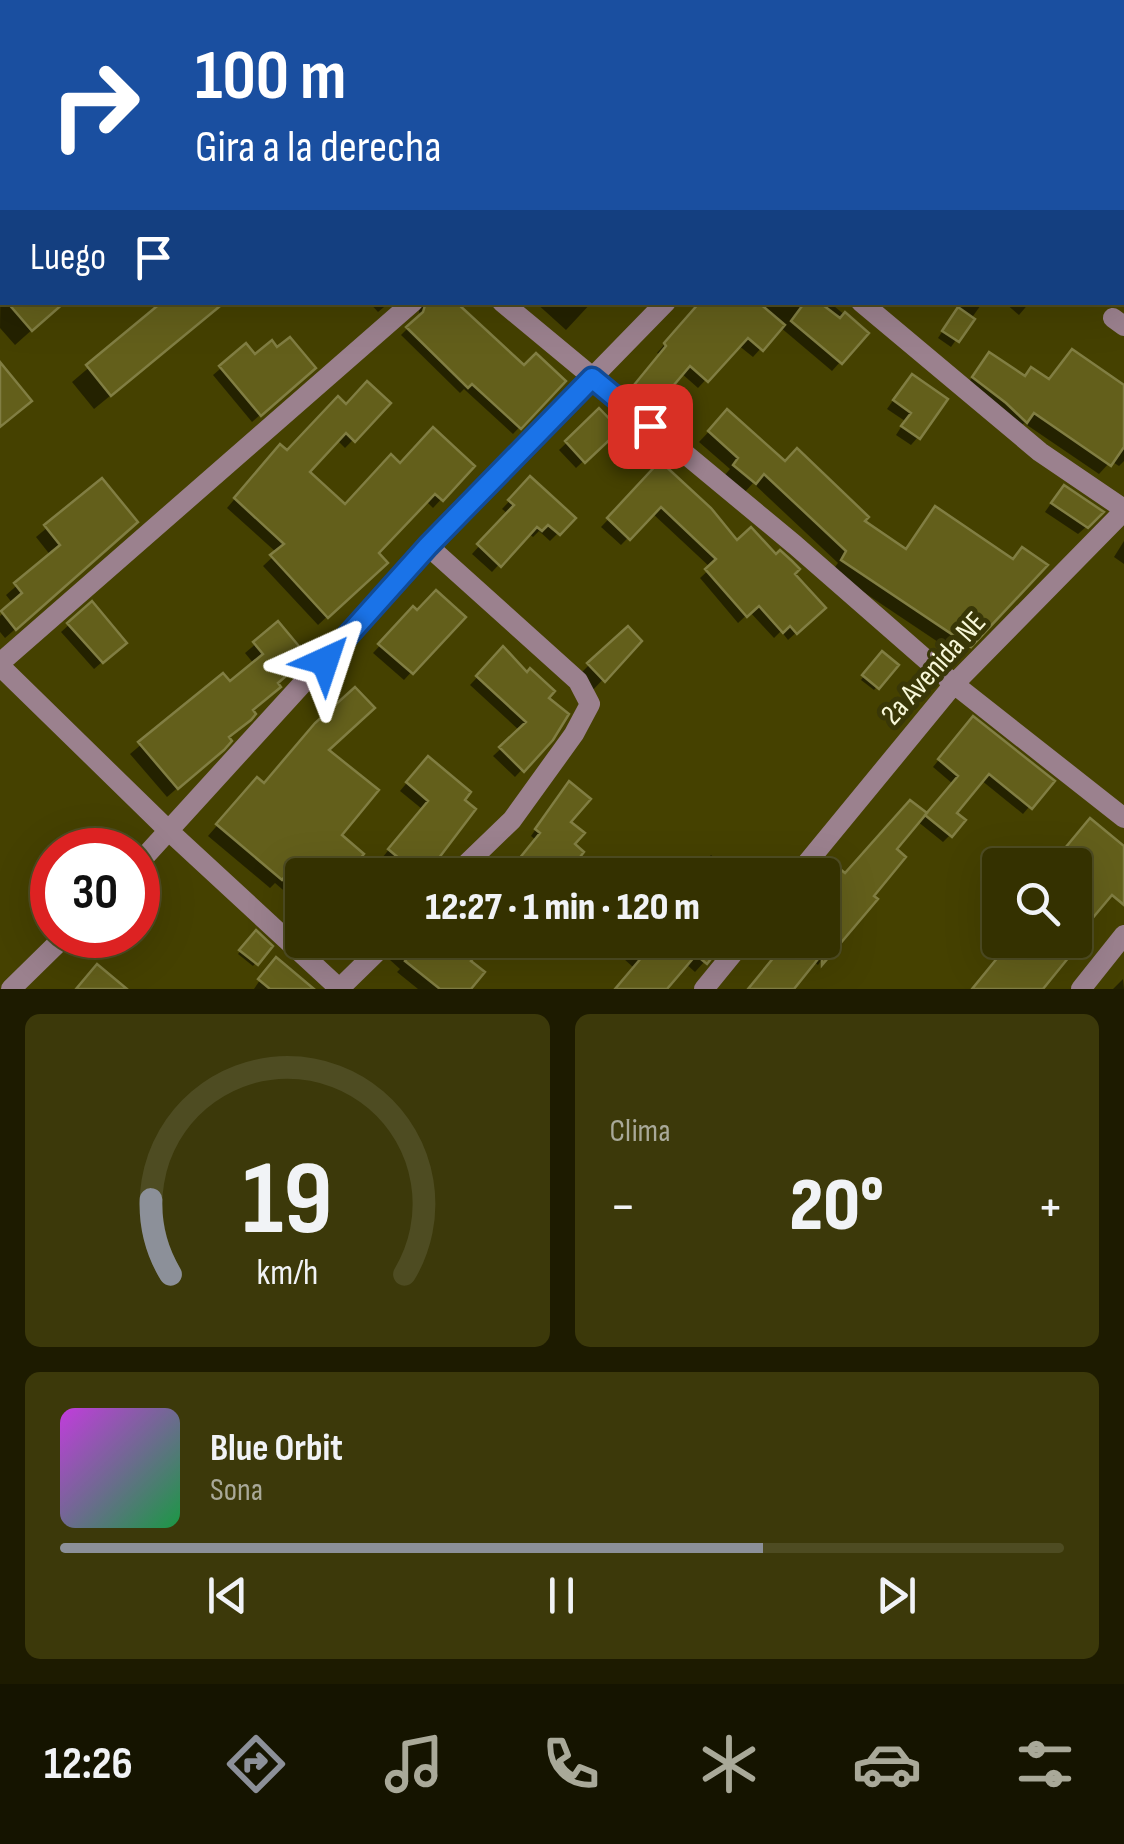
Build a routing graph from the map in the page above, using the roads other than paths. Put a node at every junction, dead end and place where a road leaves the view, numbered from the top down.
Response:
1 (410, 305) edge
2 (506, 305) edge
3 (663, 305) edge
4 (865, 305) edge
5 (592, 378) junction
6 (1124, 510) edge
7 (428, 546) junction
8 (0, 664) edge
9 (954, 684) junction
10 (1124, 818) edge
11 (170, 832) junction
12 (160, 842) edge
13 (473, 858) edge
14 (811, 858) edge
15 (1124, 935) edge
16 (47, 958) edge
17 (371, 958) edge
18 (729, 958) edge
19 (24, 985) edge
20 (340, 989) edge
21 (704, 989) edge
22 (1081, 989) edge

1 - 8 street
2 - 5 street
3 - 5 street
4 - 6 street
5 - 7 street
5 - 9 street
6 - 9 street, 2a Avenida NE
7 - 11 street
7 - 13 street
8 - 11 street
9 - 10 street
9 - 14 street, 2a Avenida NE
11 - 12 street
11 - 20 street
15 - 22 street
16 - 19 street
17 - 20 street
18 - 21 street

